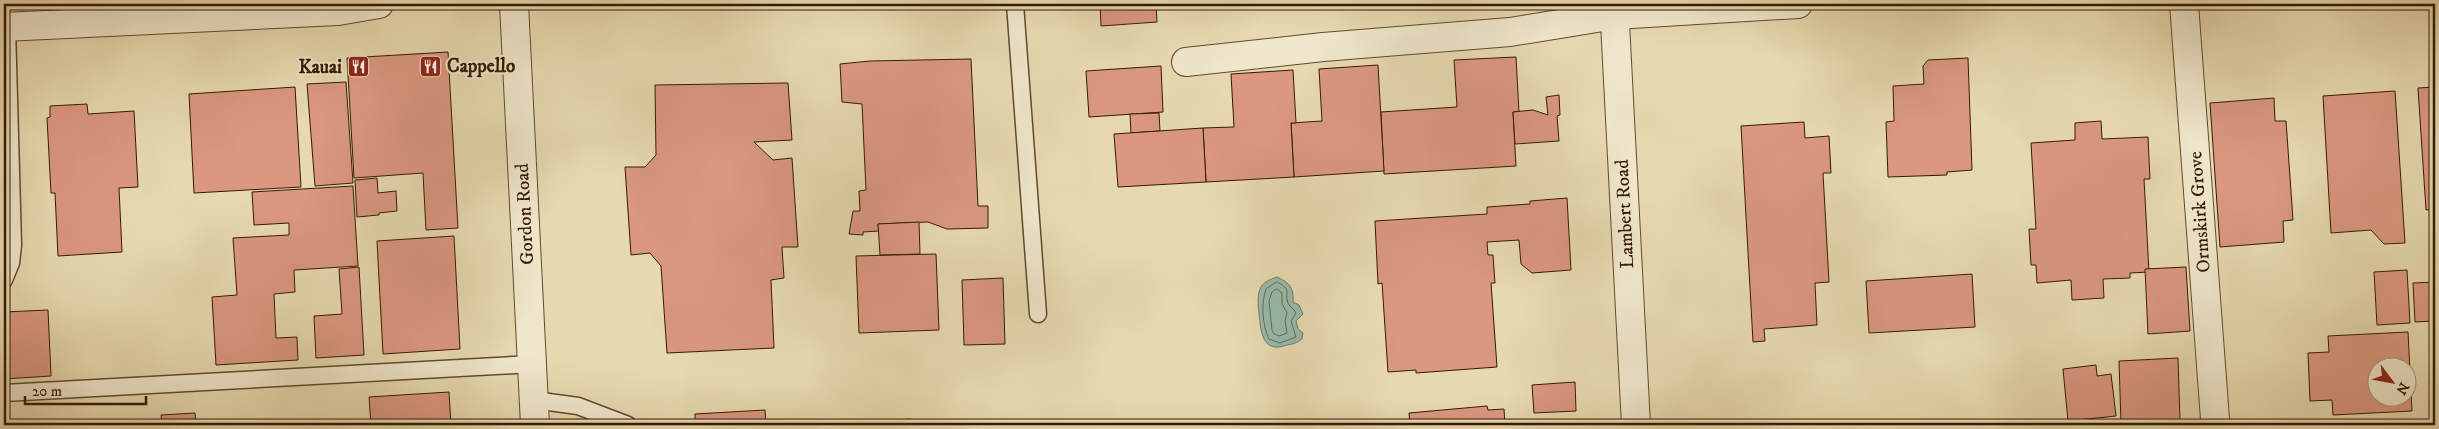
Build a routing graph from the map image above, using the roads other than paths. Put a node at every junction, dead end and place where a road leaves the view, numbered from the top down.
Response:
1 (379, 4) edge
2 (514, 4) edge
3 (1015, 4) edge
4 (1798, 4) edge
5 (2184, 4) edge
6 (1614, 10) edge
7 (5, 27) edge
8 (1186, 62) dead end
9 (4, 280) edge
10 (1038, 314) dead end
11 (533, 364) junction
12 (4, 393) edge
13 (535, 413) edge
14 (2215, 419) dead end
15 (628, 425) edge
16 (1636, 425) edge

1 - 7 street
2 - 11 street, Gordon Road
3 - 10 lane
4 - 6 street
5 - 14 street, Ormskirk Grove
6 - 8 street
6 - 16 street, Lambert Road
7 - 9 lane
11 - 12 lane
11 - 13 street, Gordon Road
13 - 15 lane

